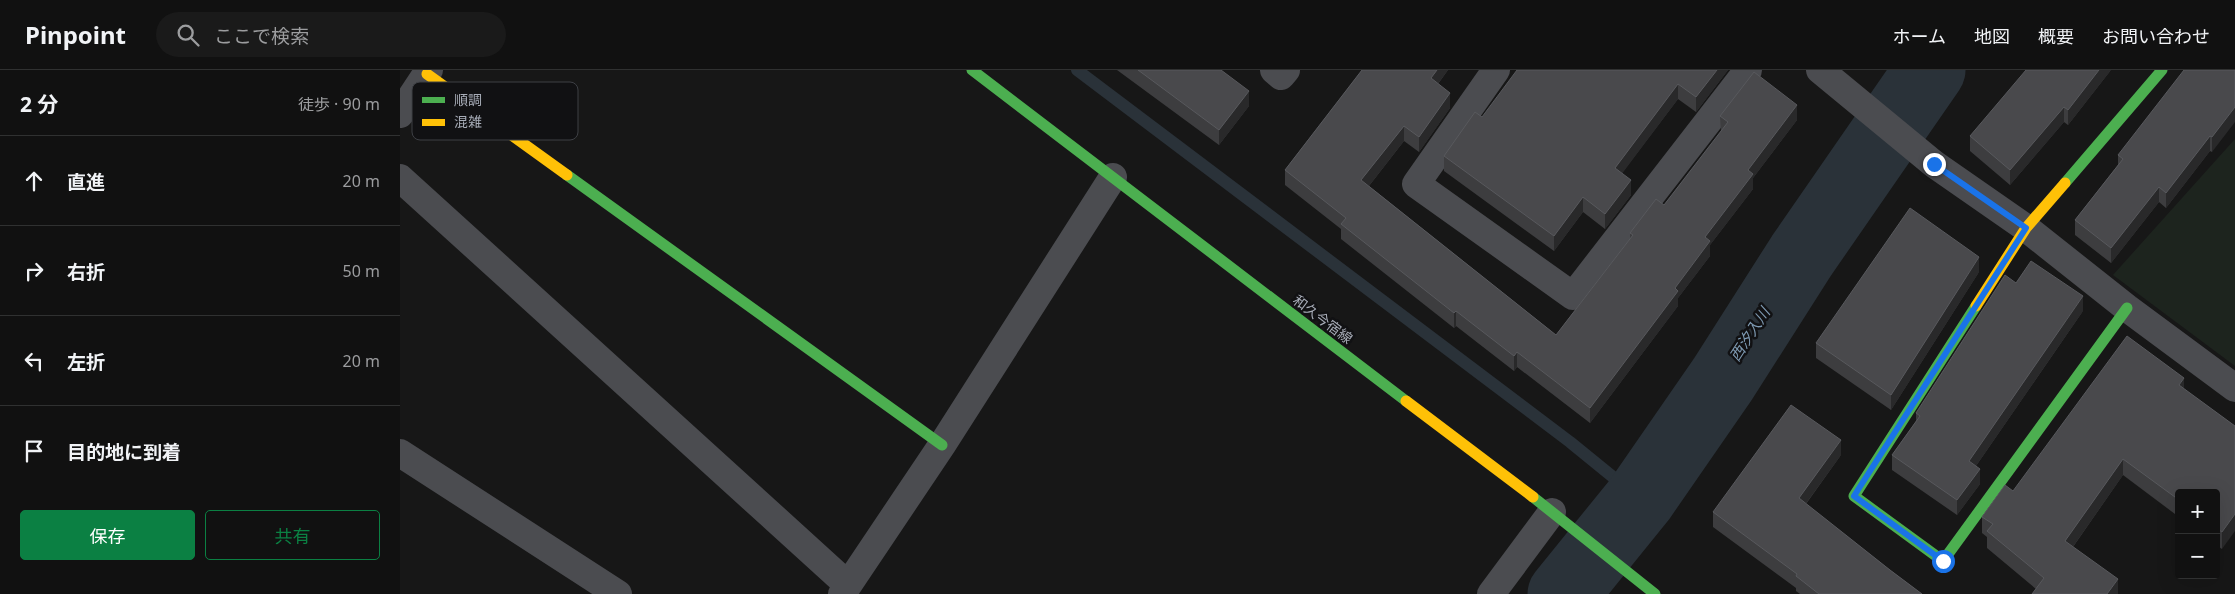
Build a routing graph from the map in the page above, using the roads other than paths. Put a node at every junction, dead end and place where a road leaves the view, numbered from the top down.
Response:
1 (972, 70) edge
2 (1274, 70) edge
3 (1286, 70) edge
4 (1496, 70) edge
5 (1748, 70) edge
6 (1820, 70) edge
7 (2162, 70) edge
8 (428, 72) edge
9 (442, 82) edge
10 (412, 96) edge
11 (400, 114) edge
12 (522, 140) edge
13 (1113, 177) junction
14 (400, 178) edge
15 (2026, 228) junction
16 (2127, 308) junction
17 (2235, 388) edge
18 (942, 445) junction
19 (400, 453) edge
20 (1557, 517) junction
21 (845, 590) edge
22 (618, 594) edge
23 (1492, 594) edge
24 (1655, 594) edge

1 - 13 street, 和久今宿線
2 - 3 street
4 - 5 street
6 - 15 street
7 - 15 street
8 - 9 street
10 - 11 street
12 - 18 street
13 - 18 street
13 - 20 street, 和久今宿線
14 - 21 street
15 - 16 street
15 - 16 street
16 - 17 street
18 - 21 street
19 - 22 street
20 - 23 street
20 - 24 street, 和久今宿線

